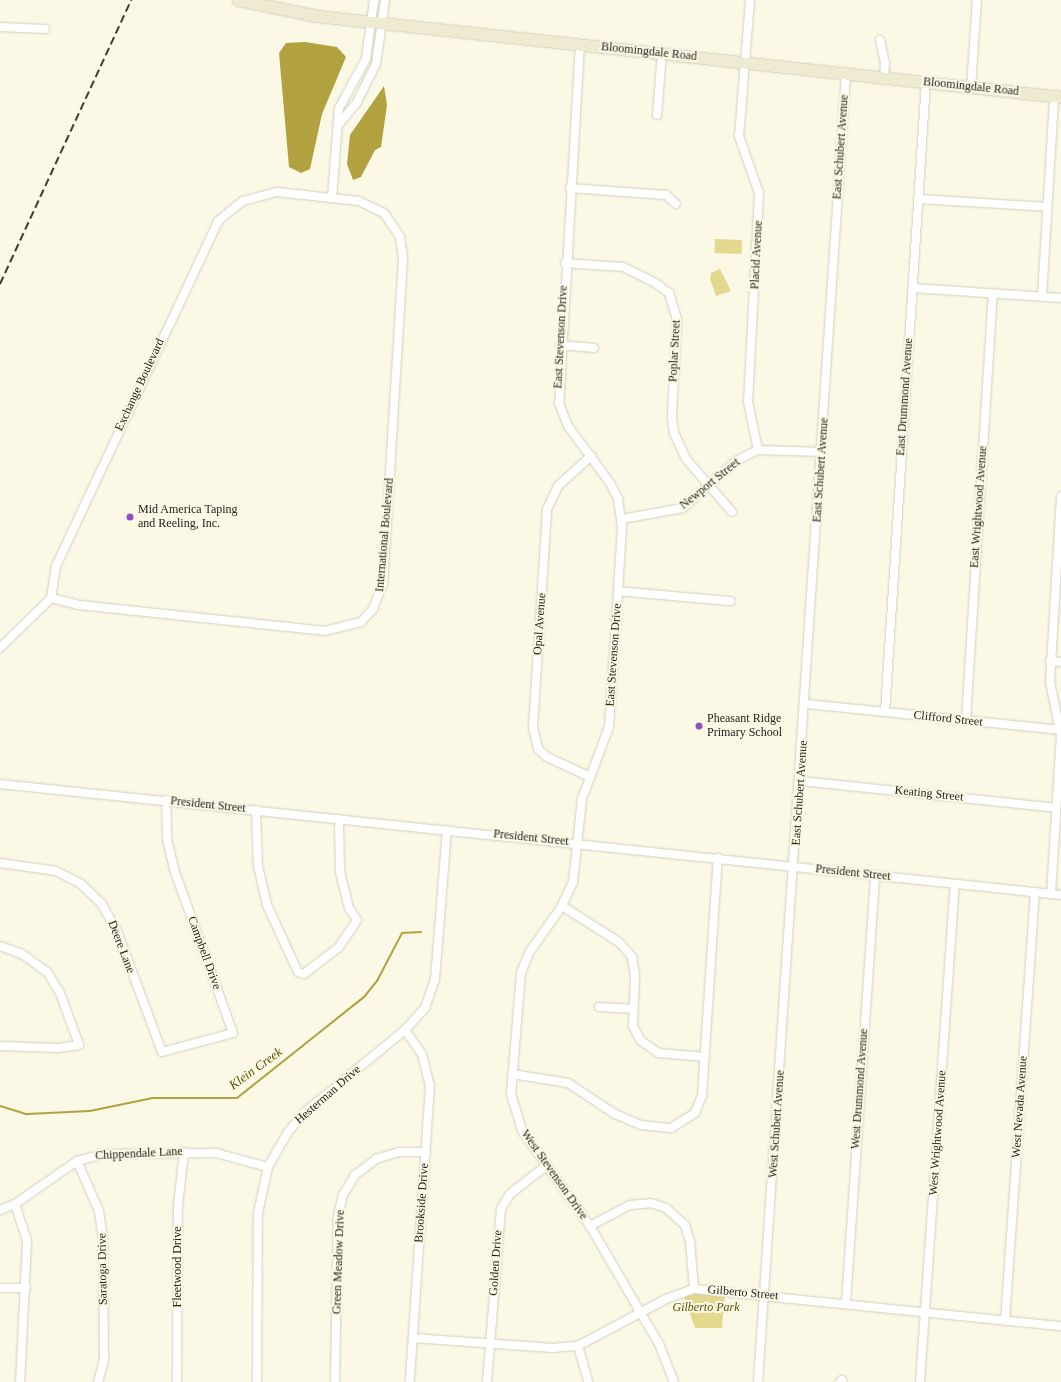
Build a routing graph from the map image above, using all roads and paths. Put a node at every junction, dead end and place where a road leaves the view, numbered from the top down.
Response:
1 (238, 0) edge
2 (374, 0) edge
3 (385, 0) edge
4 (750, 0) edge
5 (977, 0) edge
6 (378, 22) junction
7 (0, 27) edge
8 (46, 29) dead end
9 (880, 40) dead end
10 (580, 44) junction
11 (662, 53) junction
12 (745, 62) junction
13 (846, 74) junction
14 (884, 78) junction
15 (926, 82) junction
16 (971, 87) junction
17 (1058, 97) edge
18 (657, 115) dead end
19 (338, 125) junction
20 (570, 188) junction
21 (332, 198) junction
22 (918, 199) junction
23 (676, 204) dead end
24 (1047, 207) junction
25 (565, 263) junction
26 (913, 288) junction
27 (993, 294) junction
28 (1042, 296) junction
29 (1061, 298) edge
30 (560, 345) junction
31 (594, 348) dead end
32 (758, 450) junction
33 (822, 452) junction
34 (591, 456) junction
35 (710, 485) junction
36 (1061, 496) edge
37 (732, 512) dead end
38 (622, 518) junction
39 (1058, 581) edge
40 (618, 591) junction
41 (51, 598) junction
42 (731, 601) dead end
43 (0, 648) edge
44 (1050, 662) junction
45 (1061, 662) edge
46 (806, 704) junction
47 (885, 712) junction
48 (966, 720) junction
49 (1060, 730) edge
50 (590, 777) junction
51 (801, 781) junction
52 (0, 784) edge
53 (166, 800) junction
54 (1056, 808) junction
55 (256, 810) junction
56 (339, 819) junction
57 (447, 830) junction
58 (578, 843) junction
59 (718, 858) junction
60 (0, 863) edge
61 (795, 866) junction
62 (875, 875) junction
63 (955, 884) junction
64 (1035, 892) junction
65 (1051, 894) junction
66 (1061, 895) edge
67 (562, 906) junction
68 (0, 946) edge
69 (599, 1007) dead end
70 (633, 1009) junction
71 (405, 1030) junction
72 (0, 1046) edge
73 (162, 1052) joint
74 (705, 1057) junction
75 (512, 1074) junction
76 (184, 1152) junction
77 (426, 1152) junction
78 (76, 1161) junction
79 (547, 1165) junction
80 (268, 1167) junction
81 (15, 1204) junction
82 (0, 1210) edge
83 (590, 1226) junction
84 (0, 1288) edge
85 (26, 1288) junction
86 (694, 1289) junction
87 (765, 1295) junction
88 (846, 1304) junction
89 (926, 1312) junction
90 (641, 1313) junction
91 (1005, 1321) junction
92 (1061, 1326) edge
93 (413, 1338) junction
94 (490, 1344) junction
95 (578, 1346) junction
96 (20, 1382) edge
97 (98, 1382) edge
98 (177, 1382) edge
99 (257, 1382) edge
100 (334, 1382) edge
101 (410, 1382) edge
102 (487, 1382) edge
103 (588, 1382) edge
104 (674, 1382) edge
105 (758, 1382) edge
106 (920, 1382) edge

1 - 6 main road, Bloomingdale Road
2 - 6 street
3 - 6 street
4 - 12 street, Placid Avenue
5 - 16 street
6 - 10 main road, Bloomingdale Road
6 - 19 street
6 - 19 street
7 - 8 street
9 - 14 street
10 - 11 main road, Bloomingdale Road
10 - 20 street, East Stevenson Drive
11 - 12 main road, Bloomingdale Road
11 - 18 street
12 - 13 main road, Bloomingdale Road
12 - 32 street, Placid Avenue
13 - 14 main road, Bloomingdale Road
13 - 33 street, East Schubert Avenue
14 - 15 main road, Bloomingdale Road
15 - 16 main road, Bloomingdale Road
15 - 22 street, East Drummond Avenue
16 - 17 main road, Bloomingdale Road
17 - 24 street
19 - 21 street
20 - 23 street
20 - 25 street, East Stevenson Drive
21 - 41 street, Exchange Boulevard
21 - 41 street, International Boulevard
22 - 24 street
22 - 26 street, East Drummond Avenue
24 - 28 street
25 - 30 street, East Stevenson Drive
25 - 35 street, Poplar Street
26 - 27 street
26 - 47 street, East Drummond Avenue
27 - 28 street
27 - 48 street, East Wrightwood Avenue
28 - 29 street
30 - 31 street
30 - 34 street, East Stevenson Drive
32 - 33 street, Newport Street
32 - 35 street, Newport Street
33 - 46 street, East Schubert Avenue
34 - 38 street, East Stevenson Drive
34 - 50 street, Opal Avenue
35 - 37 street, Poplar Street
35 - 38 street, Newport Street
36 - 39 street
38 - 40 street, East Stevenson Drive
39 - 44 street
40 - 42 street
40 - 50 street, East Stevenson Drive
41 - 43 street
44 - 45 street
44 - 49 street
46 - 47 street, Clifford Street
46 - 51 street, East Schubert Avenue
47 - 48 street, Clifford Street
48 - 49 street, Clifford Street
49 - 54 street
50 - 58 street, East Stevenson Drive
51 - 54 street, Keating Street
51 - 61 street, East Schubert Avenue
52 - 53 street, President Street
53 - 55 street, President Street
53 - 73 street, Campbell Drive
54 - 65 street
55 - 56 street, President Street
55 - 56 street
56 - 57 street, President Street
57 - 58 street, President Street
57 - 71 street, Hesterman Drive
58 - 59 street, President Street
58 - 67 street, West Stevenson Drive
59 - 61 street, President Street
59 - 74 street
60 - 73 street, Deere Lane
61 - 62 street, President Street
61 - 87 street, West Schubert Avenue
62 - 63 street, President Street
62 - 88 street, West Drummond Avenue
63 - 64 street, President Street
63 - 89 street, West Wrightwood Avenue
64 - 65 street, President Street
64 - 91 street, West Nevada Avenue
65 - 66 street, President Street
67 - 70 street
67 - 75 street, West Stevenson Drive
68 - 72 street
69 - 70 street
70 - 74 street
71 - 77 street, Brookside Drive
71 - 80 street, Hesterman Drive
74 - 75 street
75 - 79 street, West Stevenson Drive
76 - 78 street, Chippendale Lane
76 - 80 street, Chippendale Lane
76 - 98 street, Fleetwood Drive
77 - 93 street, Brookside Drive
77 - 100 street, Green Meadow Drive
78 - 81 street, Chippendale Lane
78 - 97 street, Saratoga Drive
79 - 83 street, West Stevenson Drive
79 - 94 street, Golden Drive
80 - 99 street, Hesterman Drive
81 - 82 street, Chippendale Lane
81 - 85 street
83 - 86 street
83 - 90 street, West Stevenson Drive
84 - 85 street
85 - 96 street
86 - 87 street, Gilberto Street
86 - 90 street, Gilberto Street
87 - 88 street, Gilberto Street
87 - 105 street, West Schubert Avenue
88 - 89 street, Gilberto Street
89 - 91 street, Gilberto Street
89 - 106 street, West Wrightwood Avenue
90 - 95 street, Gilberto Street
90 - 104 street, West Stevenson Drive
91 - 92 street, Gilberto Street
93 - 94 street, Gilberto Street
93 - 101 street, Brookside Drive
94 - 95 street, Gilberto Street
94 - 102 street, Golden Drive
95 - 103 street

